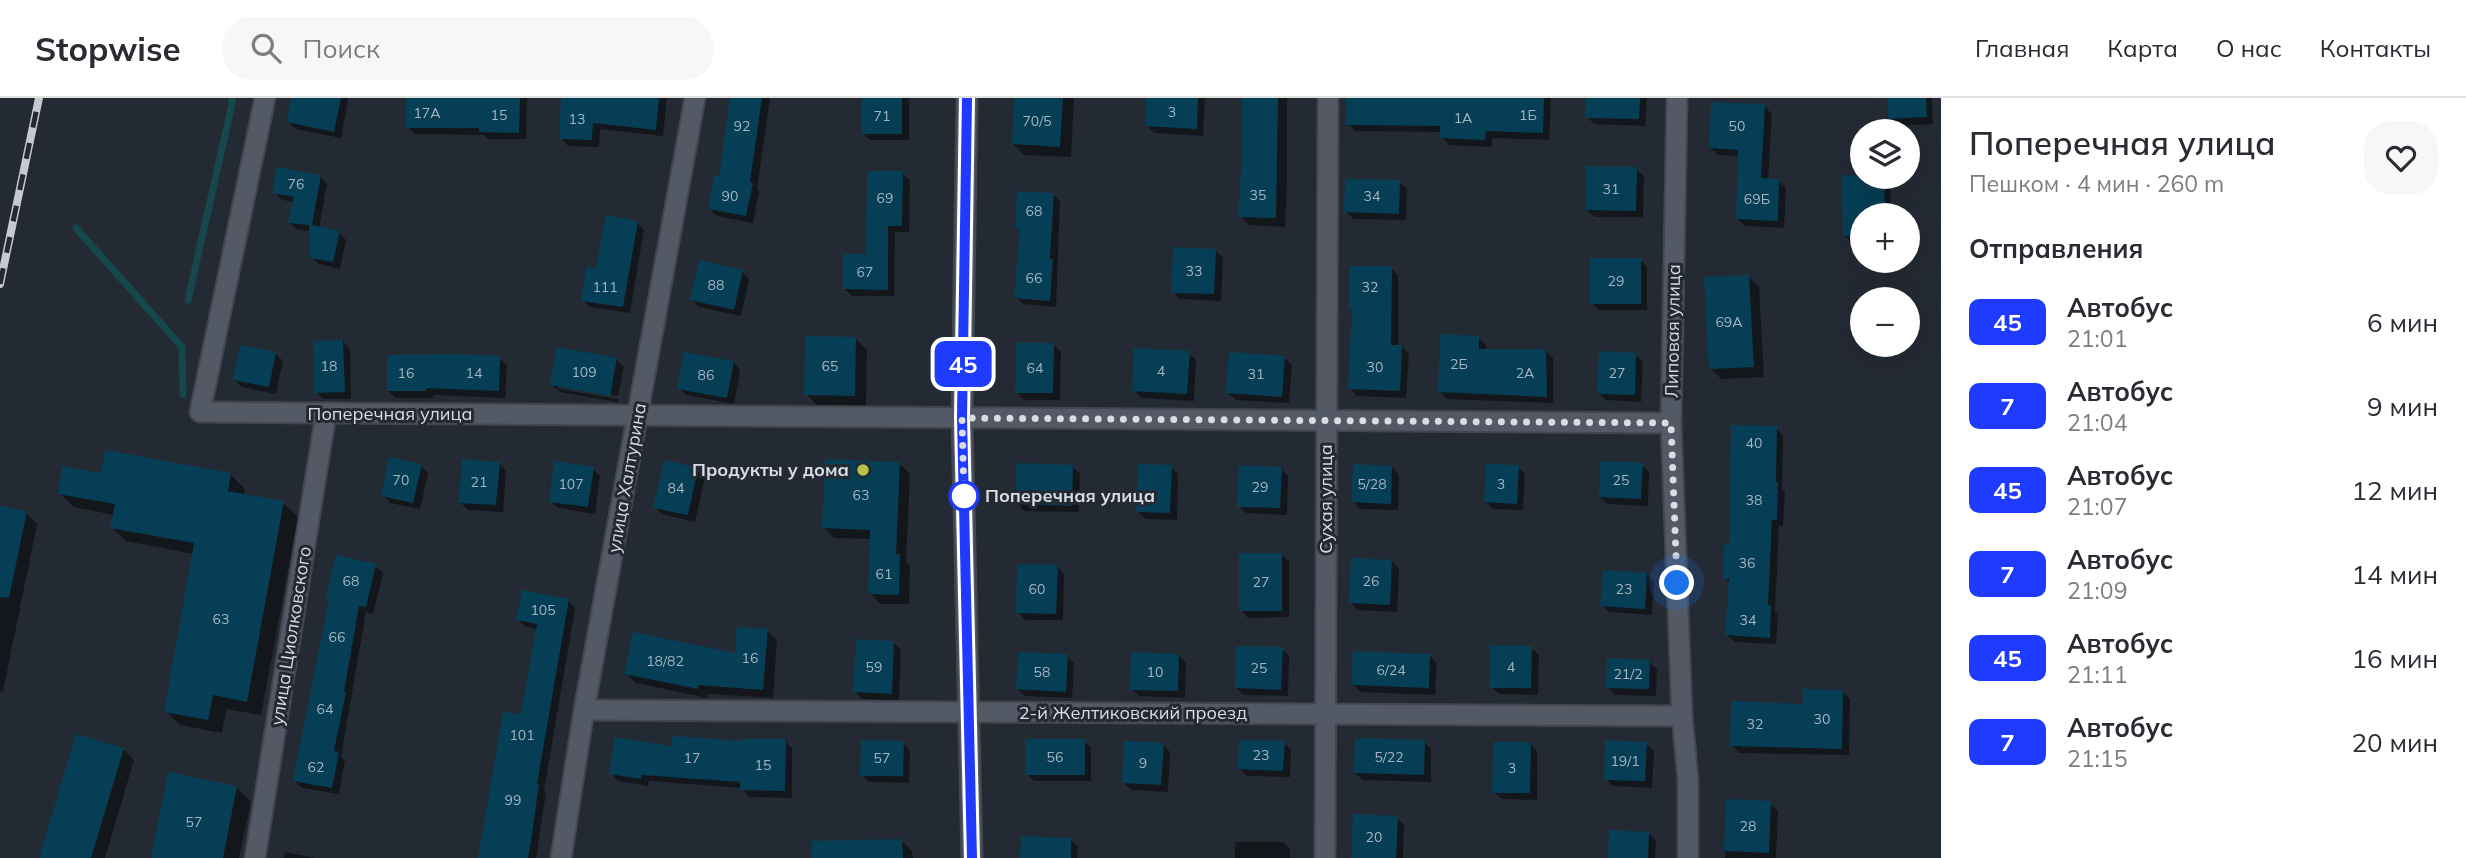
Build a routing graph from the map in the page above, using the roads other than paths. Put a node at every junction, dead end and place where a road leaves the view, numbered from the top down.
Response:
1 (265, 98) edge
2 (695, 98) edge
3 (967, 98) edge
4 (1328, 98) edge
5 (1677, 98) edge
6 (326, 413) junction
7 (639, 415) junction
8 (962, 418) junction
9 (1327, 420) junction
10 (1671, 423) junction
11 (584, 710) junction
12 (968, 712) junction
13 (1326, 715) junction
14 (1682, 716) junction
15 (255, 858) edge
16 (561, 858) edge
17 (972, 858) edge
18 (1325, 858) edge
19 (1688, 858) edge

1 - 6 street, Поперечная улица
2 - 7 street, улица Халтурина
3 - 8 street
4 - 9 street, Сухая улица
5 - 10 street, Липовая улица
6 - 7 street, Поперечная улица
6 - 15 street, улица Циолковского
7 - 8 street, Поперечная улица
7 - 11 street, улица Халтурина
8 - 9 street, Поперечная улица
8 - 12 street
9 - 10 street, Поперечная улица
9 - 13 street, Сухая улица
10 - 14 street, Липовая улица
11 - 12 street, 2-й Желтиковский проезд
11 - 16 street, улица Халтурина
12 - 13 street, 2-й Желтиковский проезд
12 - 17 street
13 - 14 street, 2-й Желтиковский проезд
13 - 18 street, Сухая улица
14 - 19 street, Липовая улица

